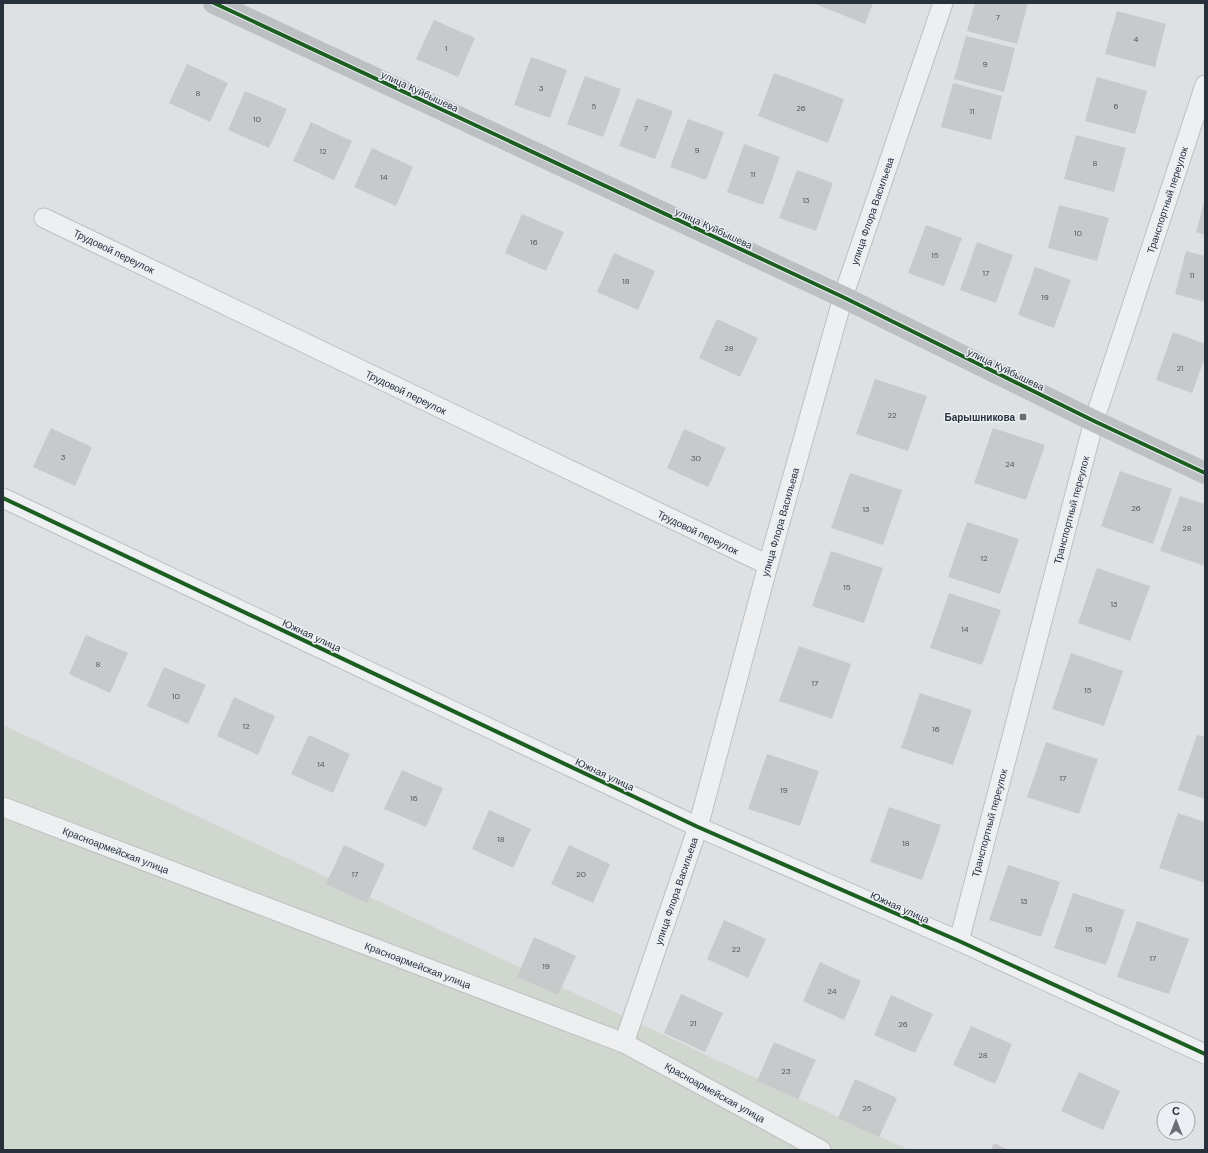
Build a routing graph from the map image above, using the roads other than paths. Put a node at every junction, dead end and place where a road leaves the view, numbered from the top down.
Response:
1 (214, 3) edge
2 (943, 3) edge
3 (1205, 85) edge
4 (44, 218) dead end
5 (843, 297) junction
6 (1094, 421) junction
7 (1205, 472) edge
8 (3, 498) edge
9 (768, 565) junction
10 (3, 807) edge
11 (698, 827) junction
12 (959, 941) junction
13 (624, 1043) junction
14 (1205, 1054) edge
15 (821, 1150) edge

1 - 5 street, улица Куйбышева
2 - 5 street, улица Флора Васильева
3 - 6 street, Транспортный переулок
4 - 9 street, Трудовой переулок
5 - 6 street, улица Куйбышева
5 - 9 street, улица Флора Васильева
6 - 7 street, улица Куйбышева
6 - 12 street, Транспортный переулок
8 - 11 street, Южная улица
9 - 11 street, улица Флора Васильева
10 - 13 street, Красноармейская улица
11 - 12 street, Южная улица
11 - 13 street, улица Флора Васильева
12 - 14 street, Южная улица
13 - 15 street, Красноармейская улица

